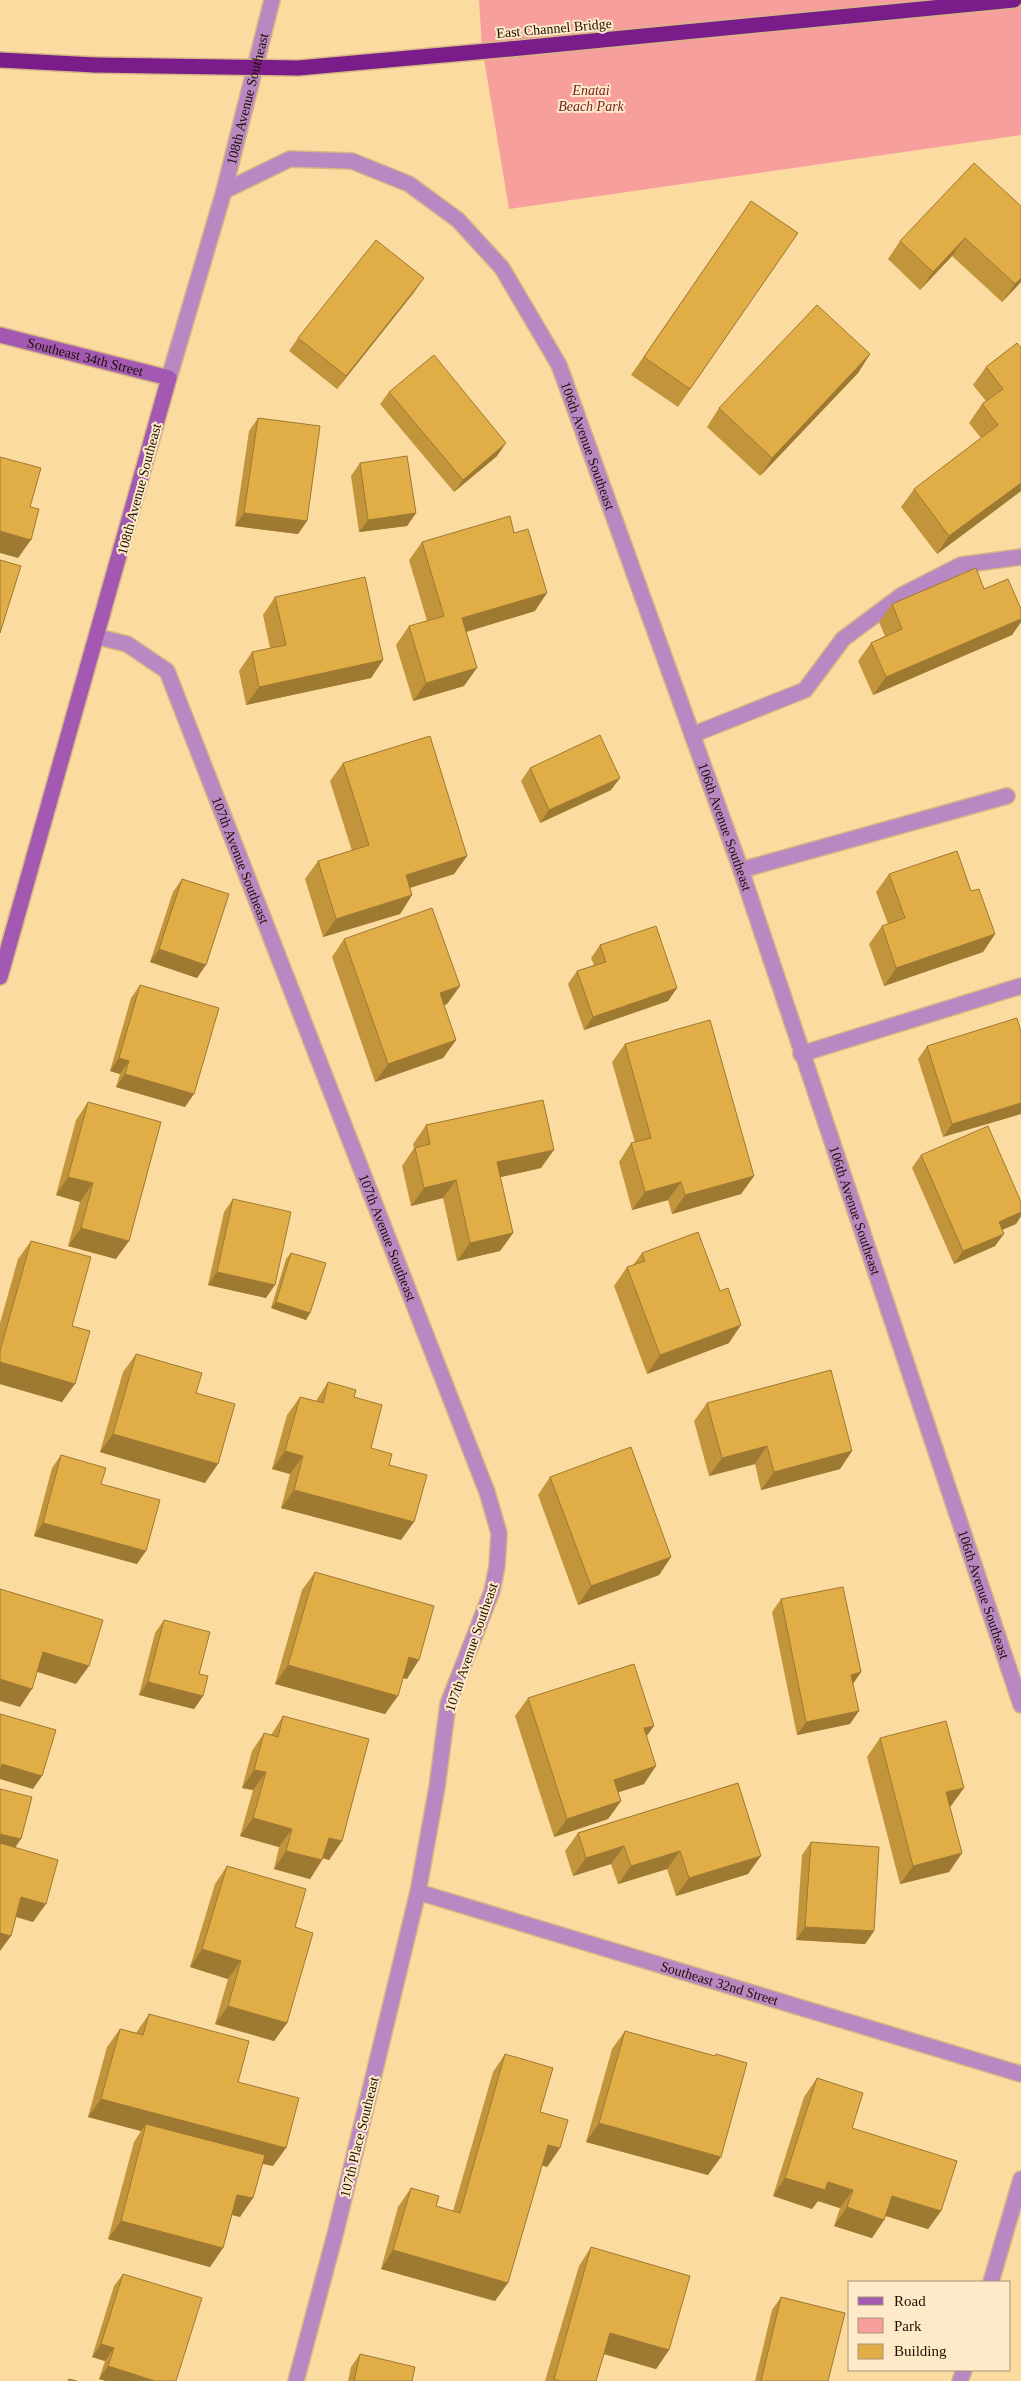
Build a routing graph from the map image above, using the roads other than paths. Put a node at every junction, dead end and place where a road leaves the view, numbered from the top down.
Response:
1 (272, 0) edge
2 (1014, 0) edge
3 (0, 60) edge
4 (224, 191) junction
5 (0, 335) edge
6 (170, 378) junction
7 (1021, 557) edge
8 (98, 637) junction
9 (692, 735) junction
10 (1007, 796) dead end
11 (741, 870) junction
12 (0, 978) edge
13 (1021, 986) edge
14 (801, 1054) junction
15 (1021, 1706) edge
16 (418, 1892) junction
17 (1021, 2074) edge
18 (1021, 2179) edge
19 (990, 2281) edge
20 (296, 2381) edge

1 - 4 street, 108th Avenue Southeast
2 - 3 highway, East Channel Bridge, bridge
4 - 6 street, 108th Avenue Southeast
4 - 9 street, 106th Avenue Southeast
5 - 6 street, Southeast 34th Street
6 - 8 street, 108th Avenue Southeast
7 - 9 street
8 - 12 street, 108th Avenue Southeast
8 - 16 street, 107th Avenue Southeast
9 - 11 street, 106th Avenue Southeast
10 - 11 street
11 - 14 street, 106th Avenue Southeast
13 - 14 street
14 - 15 street, 106th Avenue Southeast
16 - 17 street, Southeast 32nd Street
16 - 20 street, 107th Place Southeast
18 - 19 street

